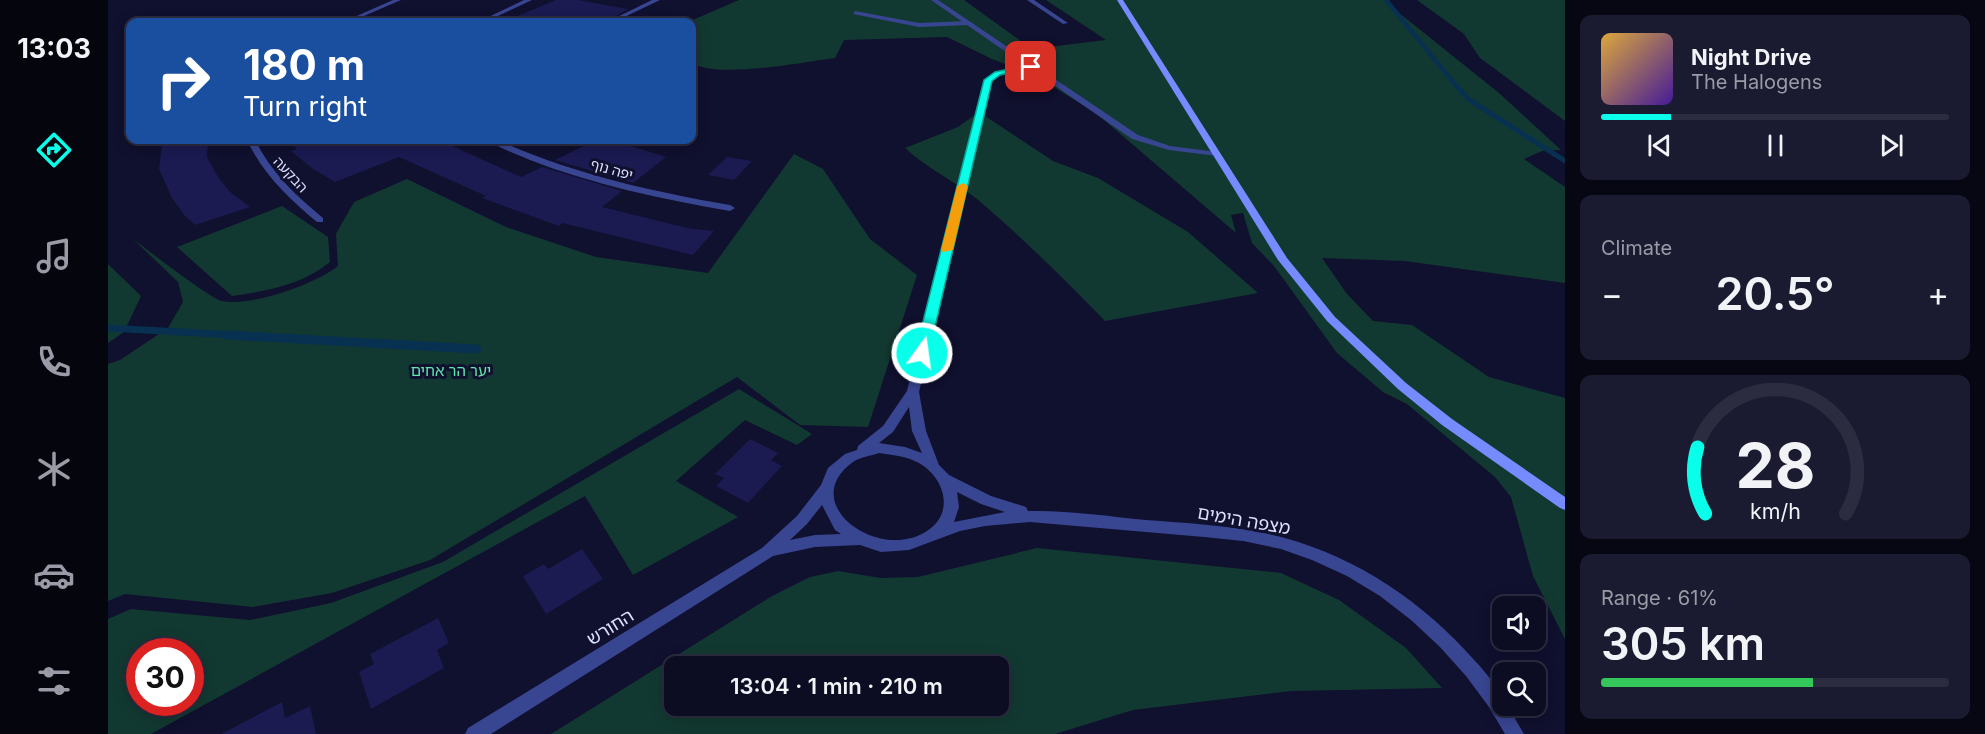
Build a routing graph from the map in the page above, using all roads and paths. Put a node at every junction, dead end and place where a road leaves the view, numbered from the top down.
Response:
1 (398, 0) edge
2 (529, 0) edge
3 (657, 0) edge
4 (934, 0) edge
5 (1030, 0) edge
6 (1120, 0) edge
7 (855, 13) dead end
8 (355, 18) edge
9 (490, 18) edge
10 (619, 18) edge
11 (969, 23) junction
12 (1065, 23) dead end
13 (1031, 67) junction
14 (253, 144) edge
15 (502, 144) edge
16 (1217, 154) junction
17 (730, 208) dead end
18 (320, 220) dead end
19 (913, 392) junction
20 (857, 453) junction
21 (933, 464) junction
22 (947, 480) junction
23 (826, 489) junction
24 (1565, 504) edge
25 (1037, 515) junction
26 (934, 534) junction
27 (860, 540) junction
28 (767, 552) junction
29 (474, 734) edge
30 (1515, 734) edge

1 - 8 street
2 - 9 street
3 - 10 street
4 - 11 street
5 - 12 street
6 - 16 main road
7 - 11 lane
11 - 13 street
13 - 16 street
13 - 19 street
14 - 18 street, הבקעה
15 - 17 street, יפה נוף
16 - 24 main road
19 - 20 street
19 - 21 street
20 - 21 street
20 - 23 street
21 - 22 street
22 - 25 street, מצפה הימים
22 - 26 street
23 - 27 street
23 - 28 street, החורש
25 - 26 street, מצפה הימים
25 - 30 street, מצפה הימים
26 - 27 street
27 - 28 street, החורש
28 - 29 street, החורש

